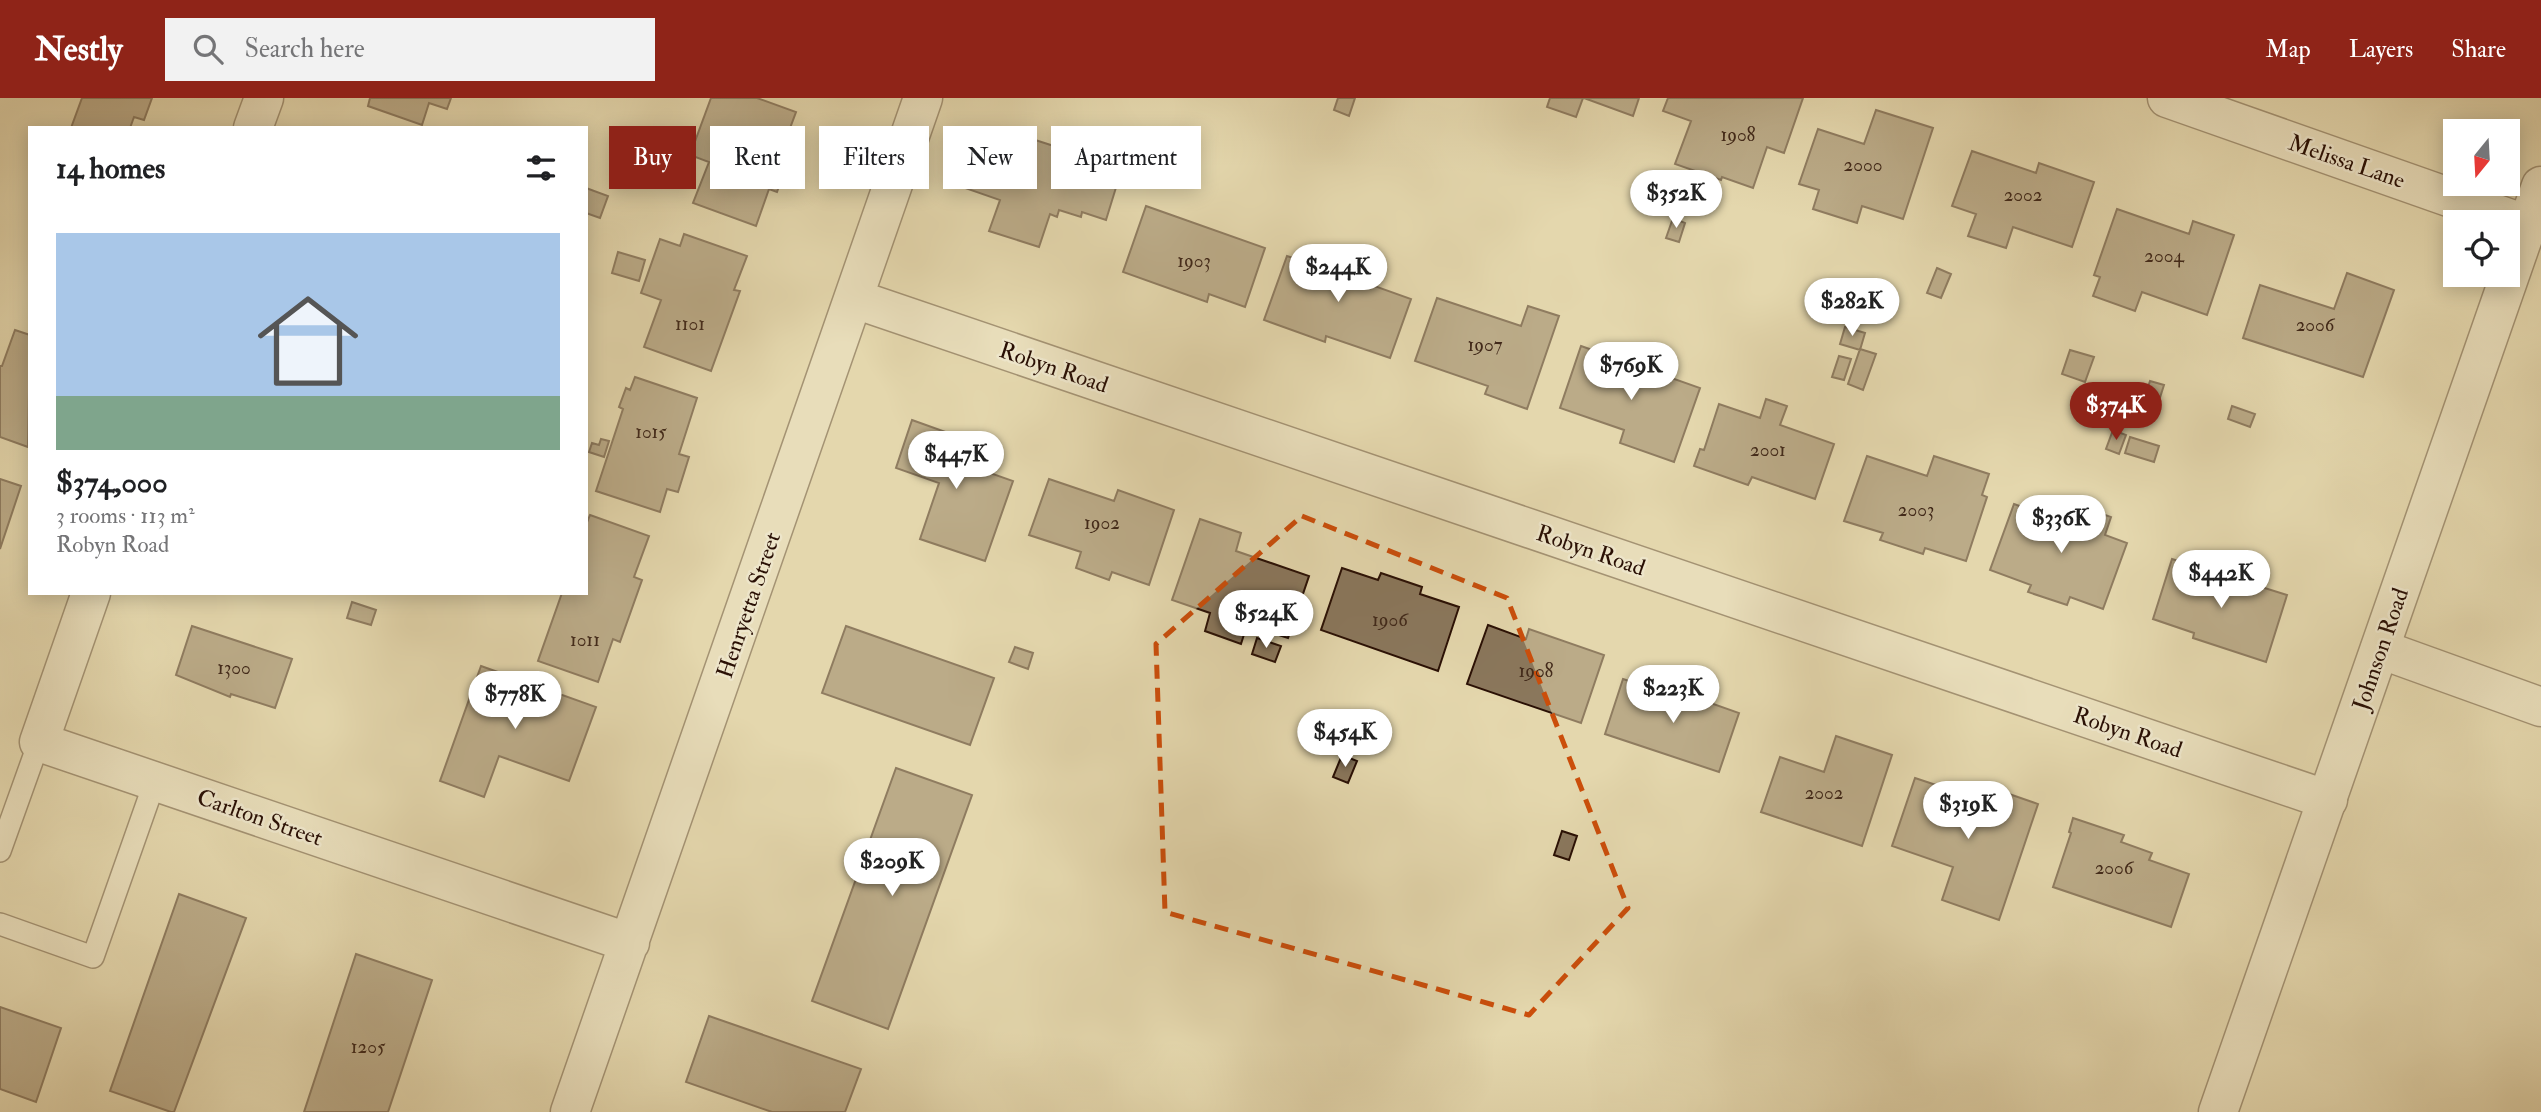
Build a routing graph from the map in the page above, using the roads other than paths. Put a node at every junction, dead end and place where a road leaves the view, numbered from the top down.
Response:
1 (264, 98) edge
2 (923, 98) edge
3 (2167, 98) edge
4 (254, 126) edge
5 (2541, 186) edge
6 (2528, 225) junction
7 (855, 299) junction
8 (90, 595) edge
9 (2380, 649) junction
10 (2541, 707) edge
11 (39, 742) junction
12 (155, 781) junction
13 (2328, 800) junction
14 (0, 850) edge
15 (0, 924) edge
16 (630, 943) junction
17 (570, 1112) edge
18 (2218, 1112) edge

1 - 4 street
2 - 7 street, Henryetta Street
3 - 6 street, Melissa Lane
5 - 6 street, Johnson Road
6 - 9 street, Johnson Road
7 - 13 street, Robyn Road
7 - 16 street, Henryetta Street
8 - 11 street
9 - 10 street
9 - 13 street, Johnson Road
11 - 12 street, Carlton Street
11 - 14 lane
12 - 15 lane
12 - 16 street, Carlton Street
13 - 18 street, Johnson Road
16 - 17 street, Henryetta Street

